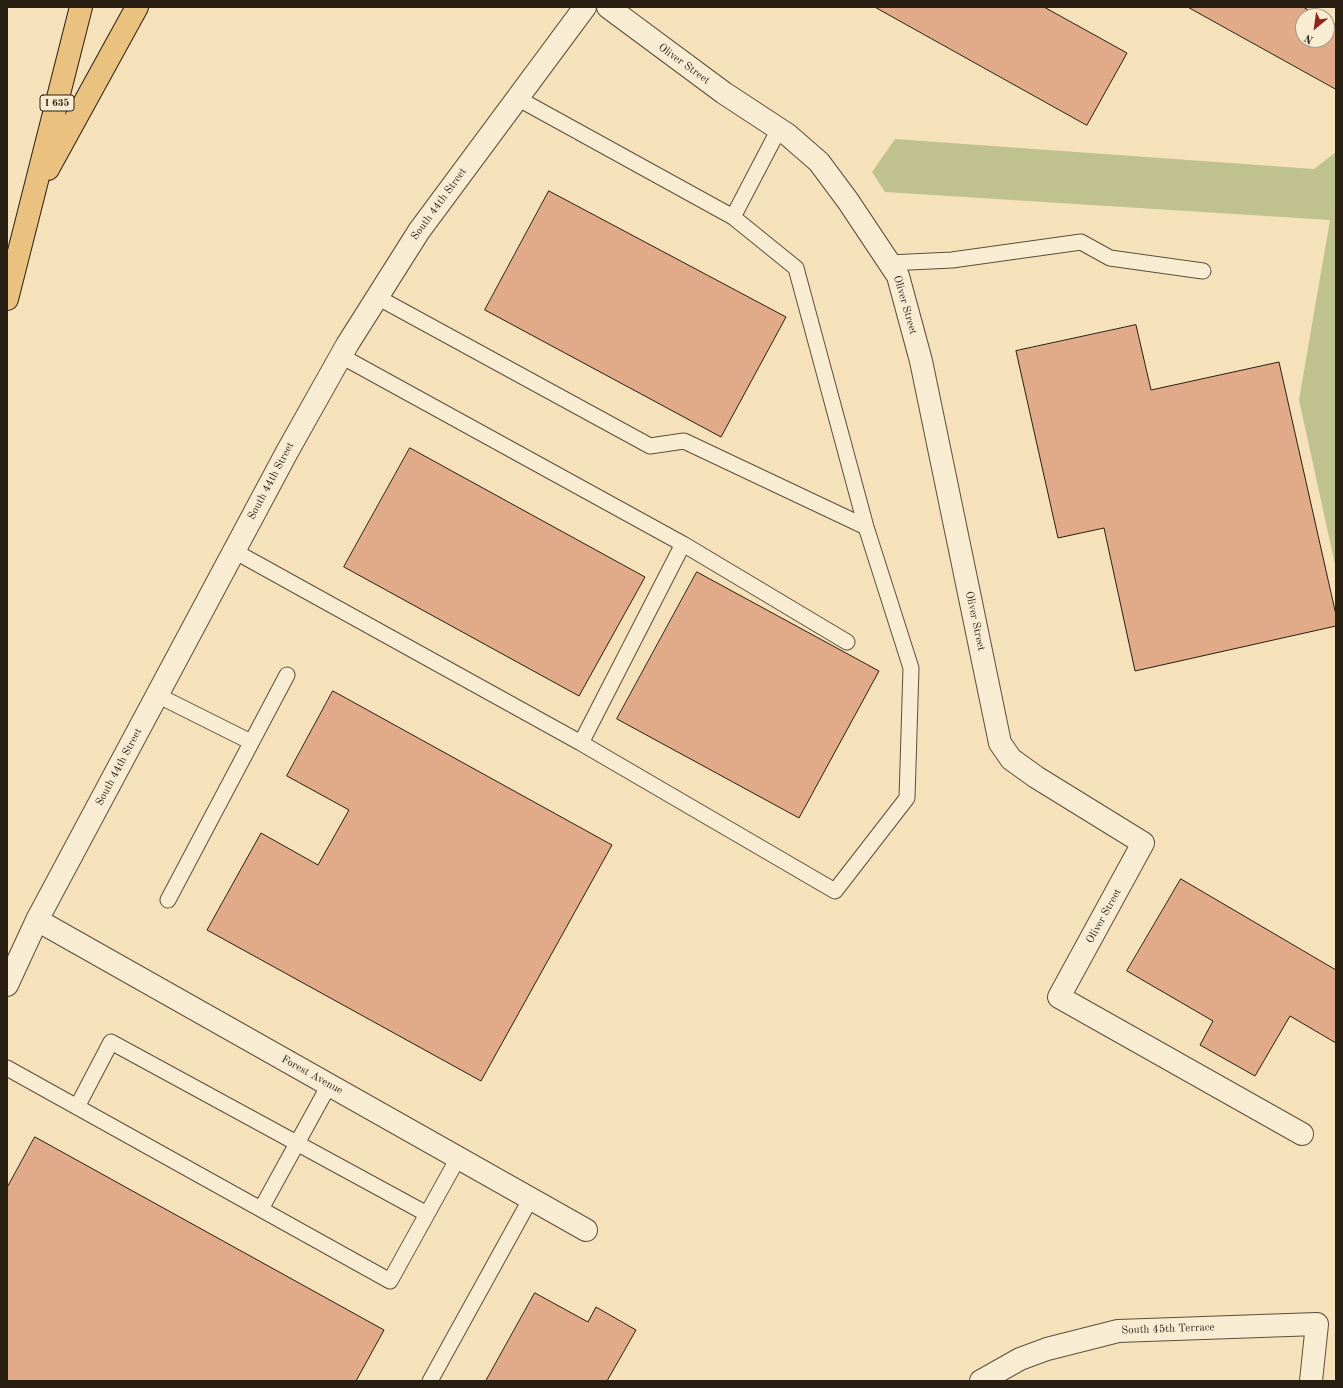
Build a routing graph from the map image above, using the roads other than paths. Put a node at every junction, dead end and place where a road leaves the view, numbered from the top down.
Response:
1 (81, 7) edge
2 (137, 7) edge
3 (585, 7) edge
4 (608, 7) edge
5 (517, 98) junction
6 (779, 129) junction
7 (32, 198) junction
8 (733, 217) junction
9 (889, 263) junction
10 (1203, 271) dead end
11 (377, 297) junction
12 (7, 299) edge
13 (341, 356) junction
14 (866, 527) junction
15 (683, 544) junction
16 (234, 551) junction
17 (847, 642) dead end
18 (287, 675) dead end
19 (157, 695) junction
20 (251, 742) junction
21 (581, 743) junction
22 (168, 900) dead end
23 (37, 920) junction
24 (7, 985) edge
25 (7, 1068) edge
26 (329, 1085) junction
27 (77, 1107) junction
28 (1302, 1134) dead end
29 (297, 1143) junction
30 (458, 1158) junction
31 (531, 1198) junction
32 (261, 1209) junction
33 (427, 1214) junction
34 (586, 1230) dead end
35 (430, 1381) edge
36 (981, 1381) edge
37 (1311, 1381) edge

1 - 7 highway, I 635
2 - 7 highway
3 - 5 street, South 44th Street
4 - 6 street, Oliver Street
5 - 8 lane
5 - 11 street, South 44th Street
6 - 8 lane
6 - 9 street, Oliver Street
7 - 12 highway, I 635
8 - 14 lane
9 - 10 lane
9 - 28 street, Oliver Street
11 - 13 street, South 44th Street
11 - 14 lane
13 - 15 lane
13 - 16 street, South 44th Street
14 - 21 lane
15 - 17 lane
15 - 21 lane
16 - 19 street, South 44th Street
16 - 21 lane
18 - 20 lane
19 - 20 lane
19 - 23 street, South 44th Street
20 - 22 lane
23 - 24 street, South 44th Street
23 - 26 street, Forest Avenue
25 - 27 lane
26 - 29 lane
26 - 30 street, Forest Avenue
27 - 29 lane
27 - 32 lane
29 - 32 lane
29 - 33 lane
30 - 31 street, Forest Avenue
30 - 33 lane
31 - 34 street, Forest Avenue
31 - 35 lane
32 - 33 lane
36 - 37 street, South 45th Terrace

